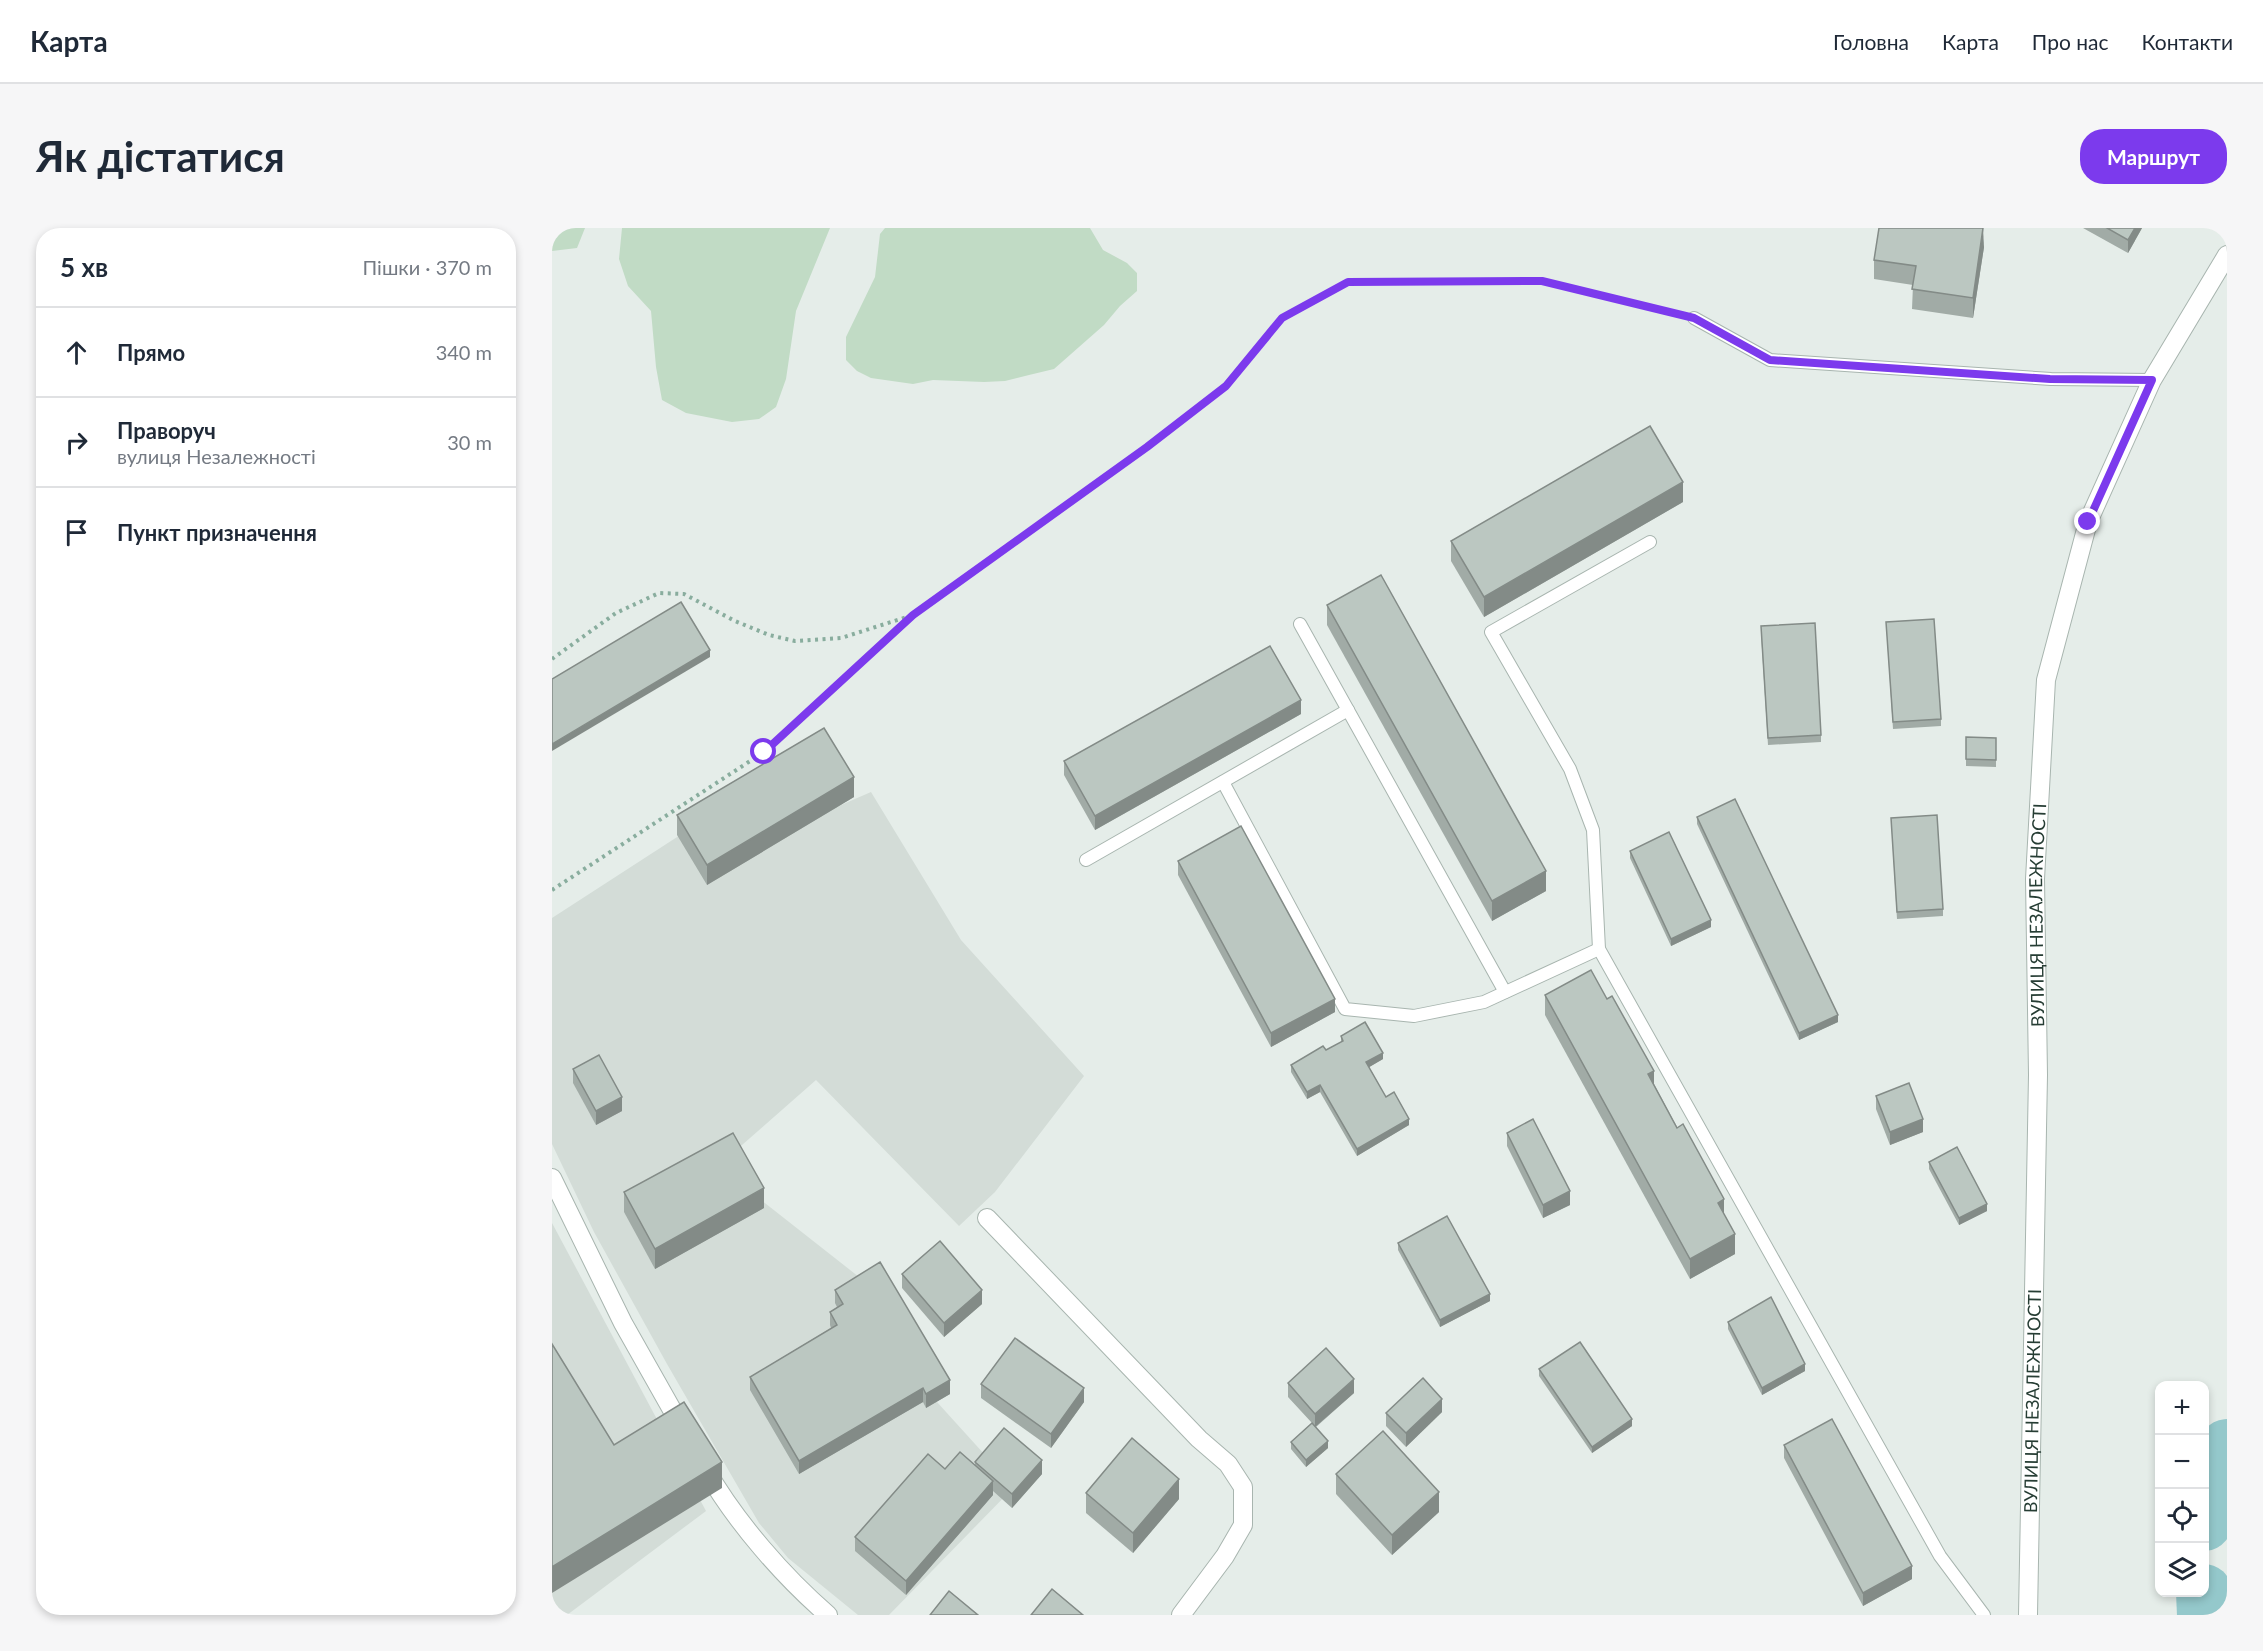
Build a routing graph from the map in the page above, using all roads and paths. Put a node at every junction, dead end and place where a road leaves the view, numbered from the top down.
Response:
1 (2227, 255) edge
2 (1694, 318) joint
3 (2152, 380) junction
4 (1650, 542) dead end
5 (913, 615) junction
6 (1300, 624) dead end
7 (552, 659) edge
8 (1348, 710) junction
9 (1223, 782) junction
10 (1086, 860) dead end
11 (552, 890) edge
12 (1599, 949) junction
13 (1505, 992) junction
14 (552, 1178) edge
15 (987, 1218) dead end
16 (828, 1615) edge
17 (1181, 1615) edge
18 (1984, 1615) edge
19 (2028, 1615) edge

1 - 3 street, ВУЛИЦЯ НЕЗАЛЕЖНОСТІ
2 - 3 lane
2 - 5 path
3 - 19 street, ВУЛИЦЯ НЕЗАЛЕЖНОСТІ
4 - 12 lane
5 - 7 path
5 - 11 path
6 - 8 lane
8 - 9 lane
8 - 13 lane
9 - 10 lane
9 - 13 lane
12 - 13 lane
12 - 18 lane
14 - 16 street
15 - 17 street

